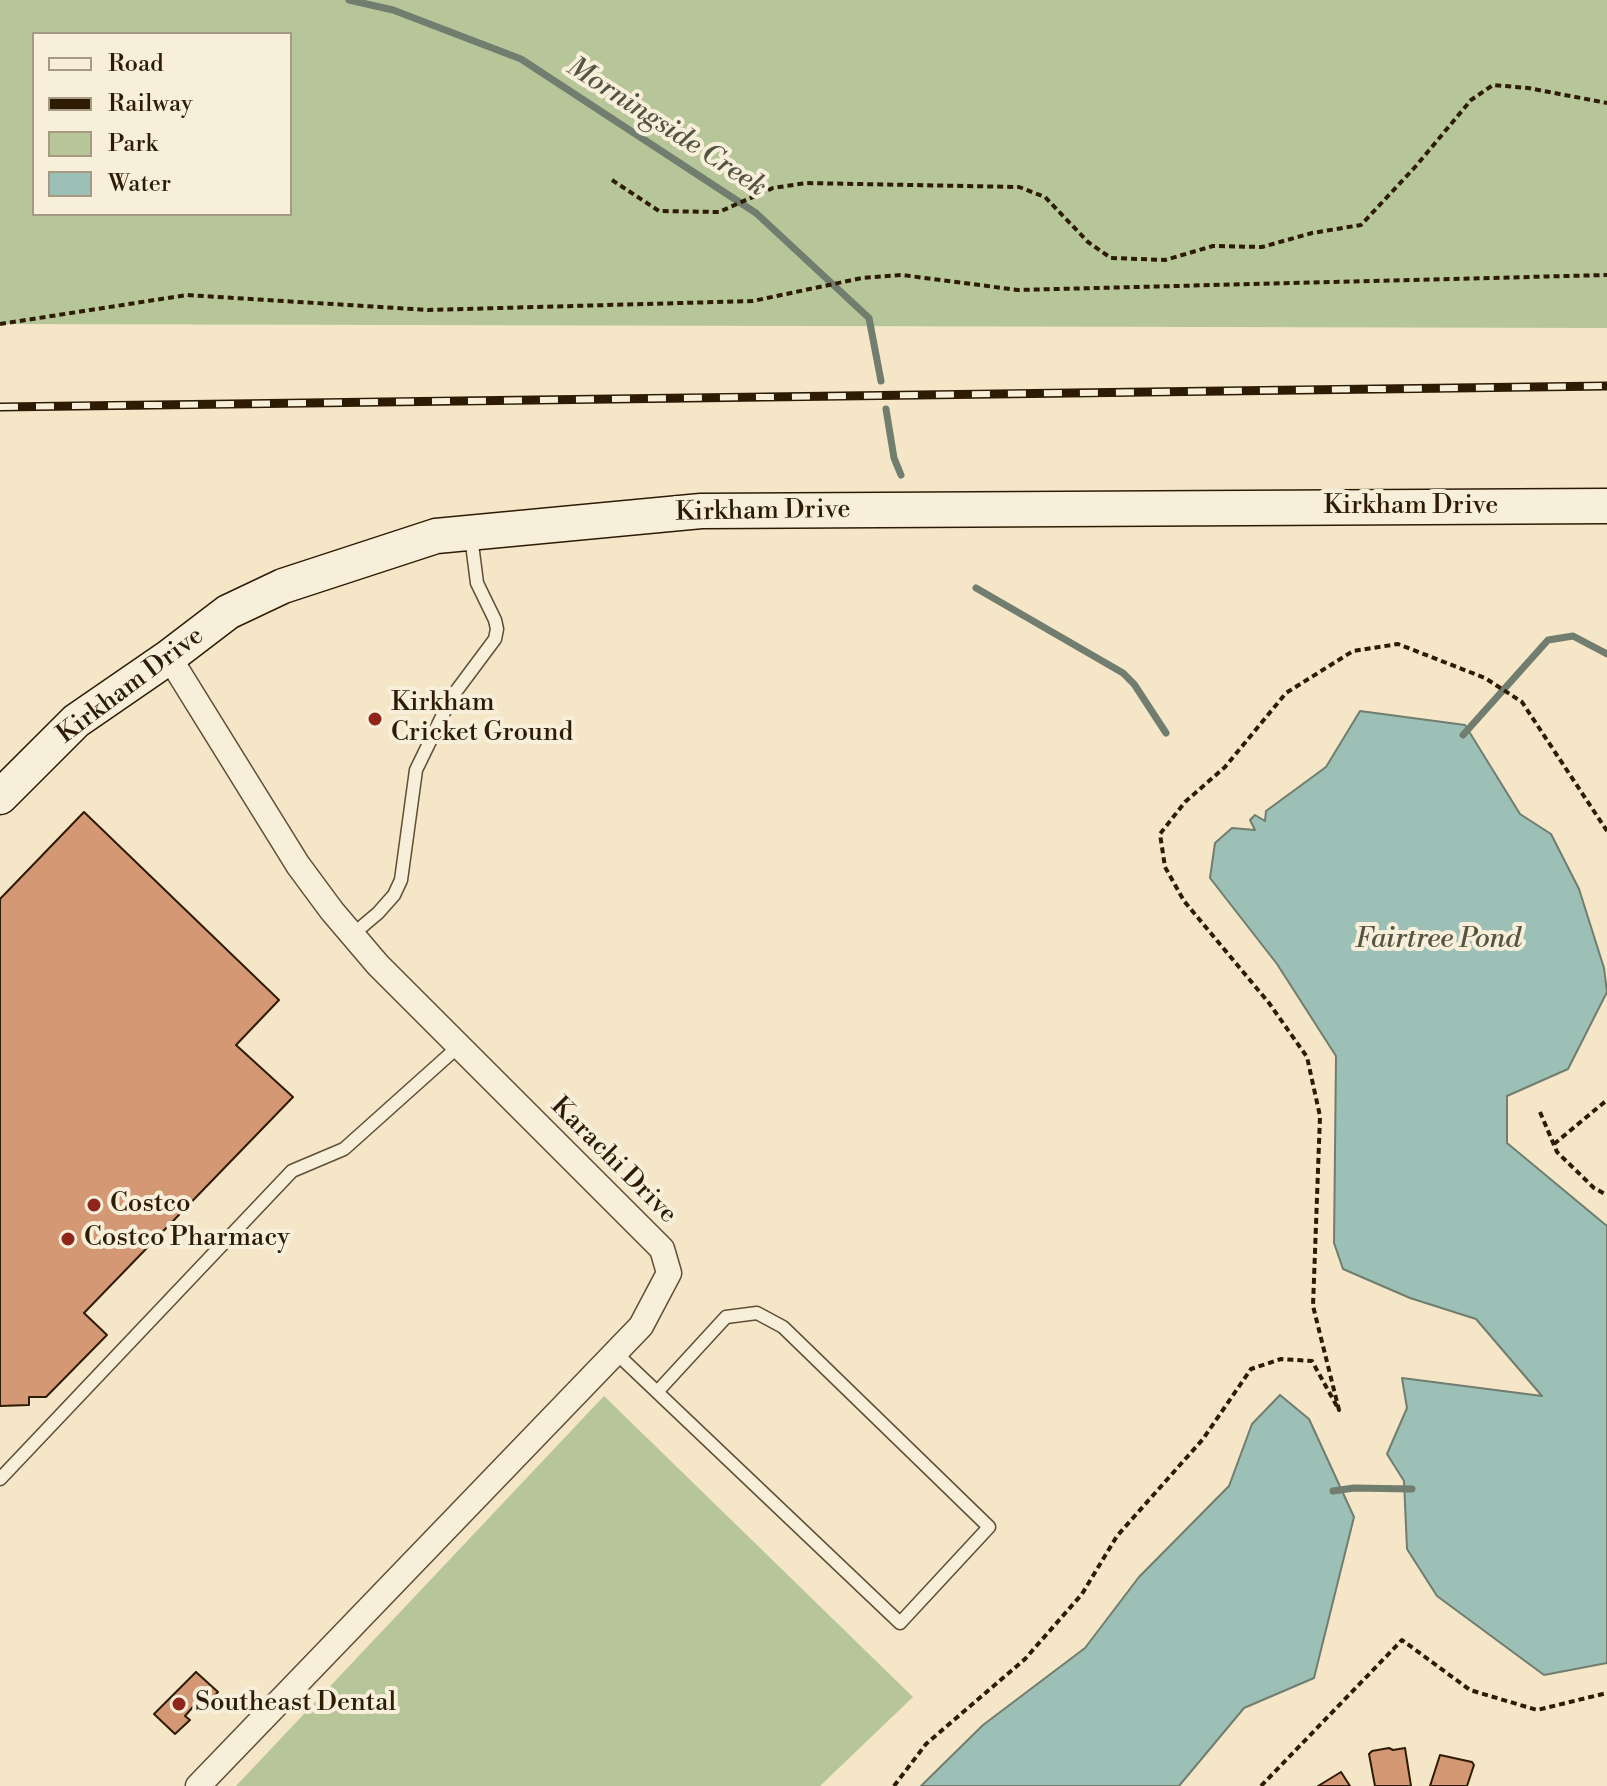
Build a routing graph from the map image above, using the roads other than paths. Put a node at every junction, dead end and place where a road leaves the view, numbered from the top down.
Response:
1 (1607, 506) edge
2 (471, 533) junction
3 (169, 657) junction
4 (0, 797) edge
5 (352, 935) junction
6 (459, 1046) junction
7 (616, 1353) junction
8 (658, 1391) junction
9 (0, 1479) edge
10 (198, 1786) edge

1 - 2 street, Kirkham Drive
2 - 3 street, Kirkham Drive
2 - 5 lane
3 - 4 street, Kirkham Drive
3 - 5 street, Karachi Drive
5 - 6 street, Karachi Drive
6 - 7 street, Karachi Drive
6 - 9 lane
7 - 8 lane
7 - 10 street, Karachi Drive
8 - 8 lane

